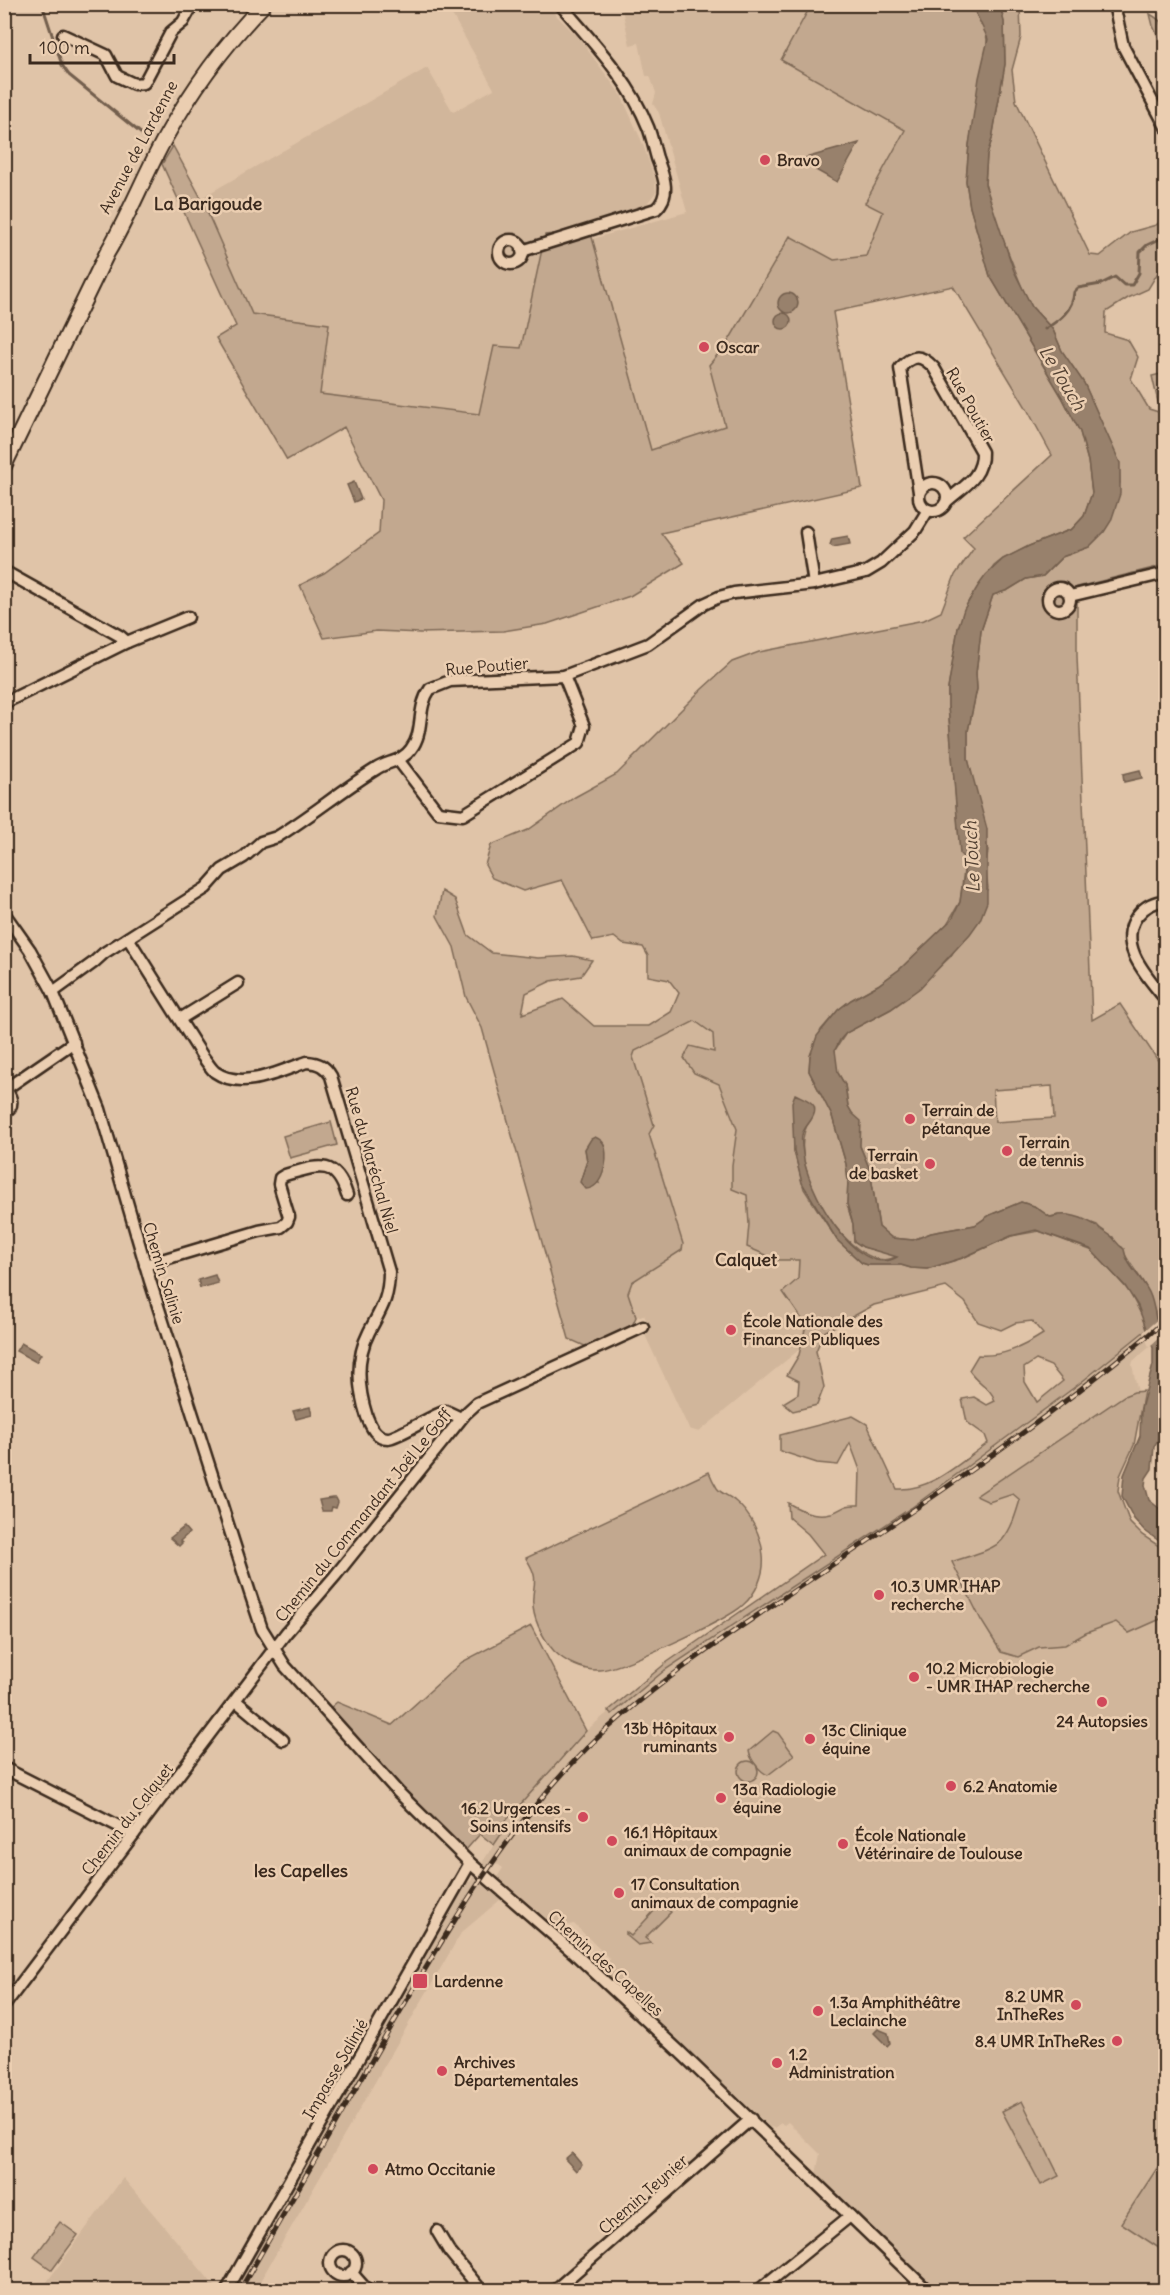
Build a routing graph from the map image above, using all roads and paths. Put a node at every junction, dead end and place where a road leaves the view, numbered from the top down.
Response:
1 (193, 4) edge
2 (560, 4) edge
3 (1114, 4) edge
4 (259, 5) edge
5 (63, 35) dead end
6 (1166, 127) edge
7 (522, 251) dead end
8 (4, 466) edge
9 (919, 492) junction
10 (947, 501) junction
11 (928, 510) junction
12 (806, 532) dead end
13 (4, 571) edge
14 (1166, 573) edge
15 (814, 584) junction
16 (1070, 596) dead end
17 (188, 616) dead end
18 (127, 642) junction
19 (564, 676) junction
20 (4, 703) edge
21 (399, 761) junction
22 (1166, 901) edge
23 (4, 913) edge
24 (128, 938) junction
25 (238, 983) dead end
26 (53, 992) junction
27 (1166, 1000) edge
28 (180, 1019) junction
29 (74, 1042) junction
30 (5, 1090) edge
31 (4, 1112) edge
32 (347, 1195) dead end
33 (145, 1265) junction
34 (643, 1326) dead end
35 (461, 1418) junction
36 (274, 1650) junction
37 (236, 1701) junction
38 (283, 1740) dead end
39 (4, 1768) edge
40 (134, 1834) junction
41 (470, 1863) junction
42 (4, 2006) edge
43 (751, 2120) junction
44 (850, 2216) junction
45 (437, 2231) dead end
46 (351, 2272) dead end
47 (921, 2289) edge
48 (227, 2290) edge
49 (367, 2290) edge
50 (481, 2290) edge
51 (555, 2290) edge
52 (759, 2290) edge
53 (911, 2290) edge

1 - 5 street
2 - 7 street
3 - 6 street
4 - 8 main road, Avenue de Lardenne
9 - 10 street
9 - 10 street, Rue Poutier
9 - 11 street, Rue Poutier
10 - 11 street, Rue Poutier
11 - 15 street, Rue Poutier
12 - 15 street
13 - 18 street
14 - 16 street
15 - 19 street, Rue Poutier
17 - 18 street
18 - 20 street
19 - 21 street, Rue Poutier
19 - 21 street
21 - 24 street
22 - 27 street
23 - 26 street, Chemin Salinie
24 - 26 street
24 - 28 street, Rue du Maréchal Niel
25 - 28 street
26 - 29 street, Chemin Salinie
28 - 35 street, Rue du Maréchal Niel
29 - 30 street
29 - 33 street, Chemin Salinie
30 - 31 street
32 - 33 street
33 - 36 street, Chemin Salinie
34 - 35 street, Chemin du Commandant Joël Le Goff
35 - 36 street, Chemin du Commandant Joël Le Goff
36 - 37 street, Chemin du Calquet
36 - 41 street, Chemin des Capelles
37 - 38 street
37 - 40 street, Chemin du Calquet
39 - 40 street
40 - 42 street, Chemin du Calquet
41 - 43 street, Chemin des Capelles
41 - 48 street, Impasse Salinié
43 - 44 street, Chemin des Capelles
43 - 51 street, Chemin Teynier
44 - 47 street, Chemin des Capelles
44 - 52 street
45 - 50 street
46 - 49 street
47 - 53 street

